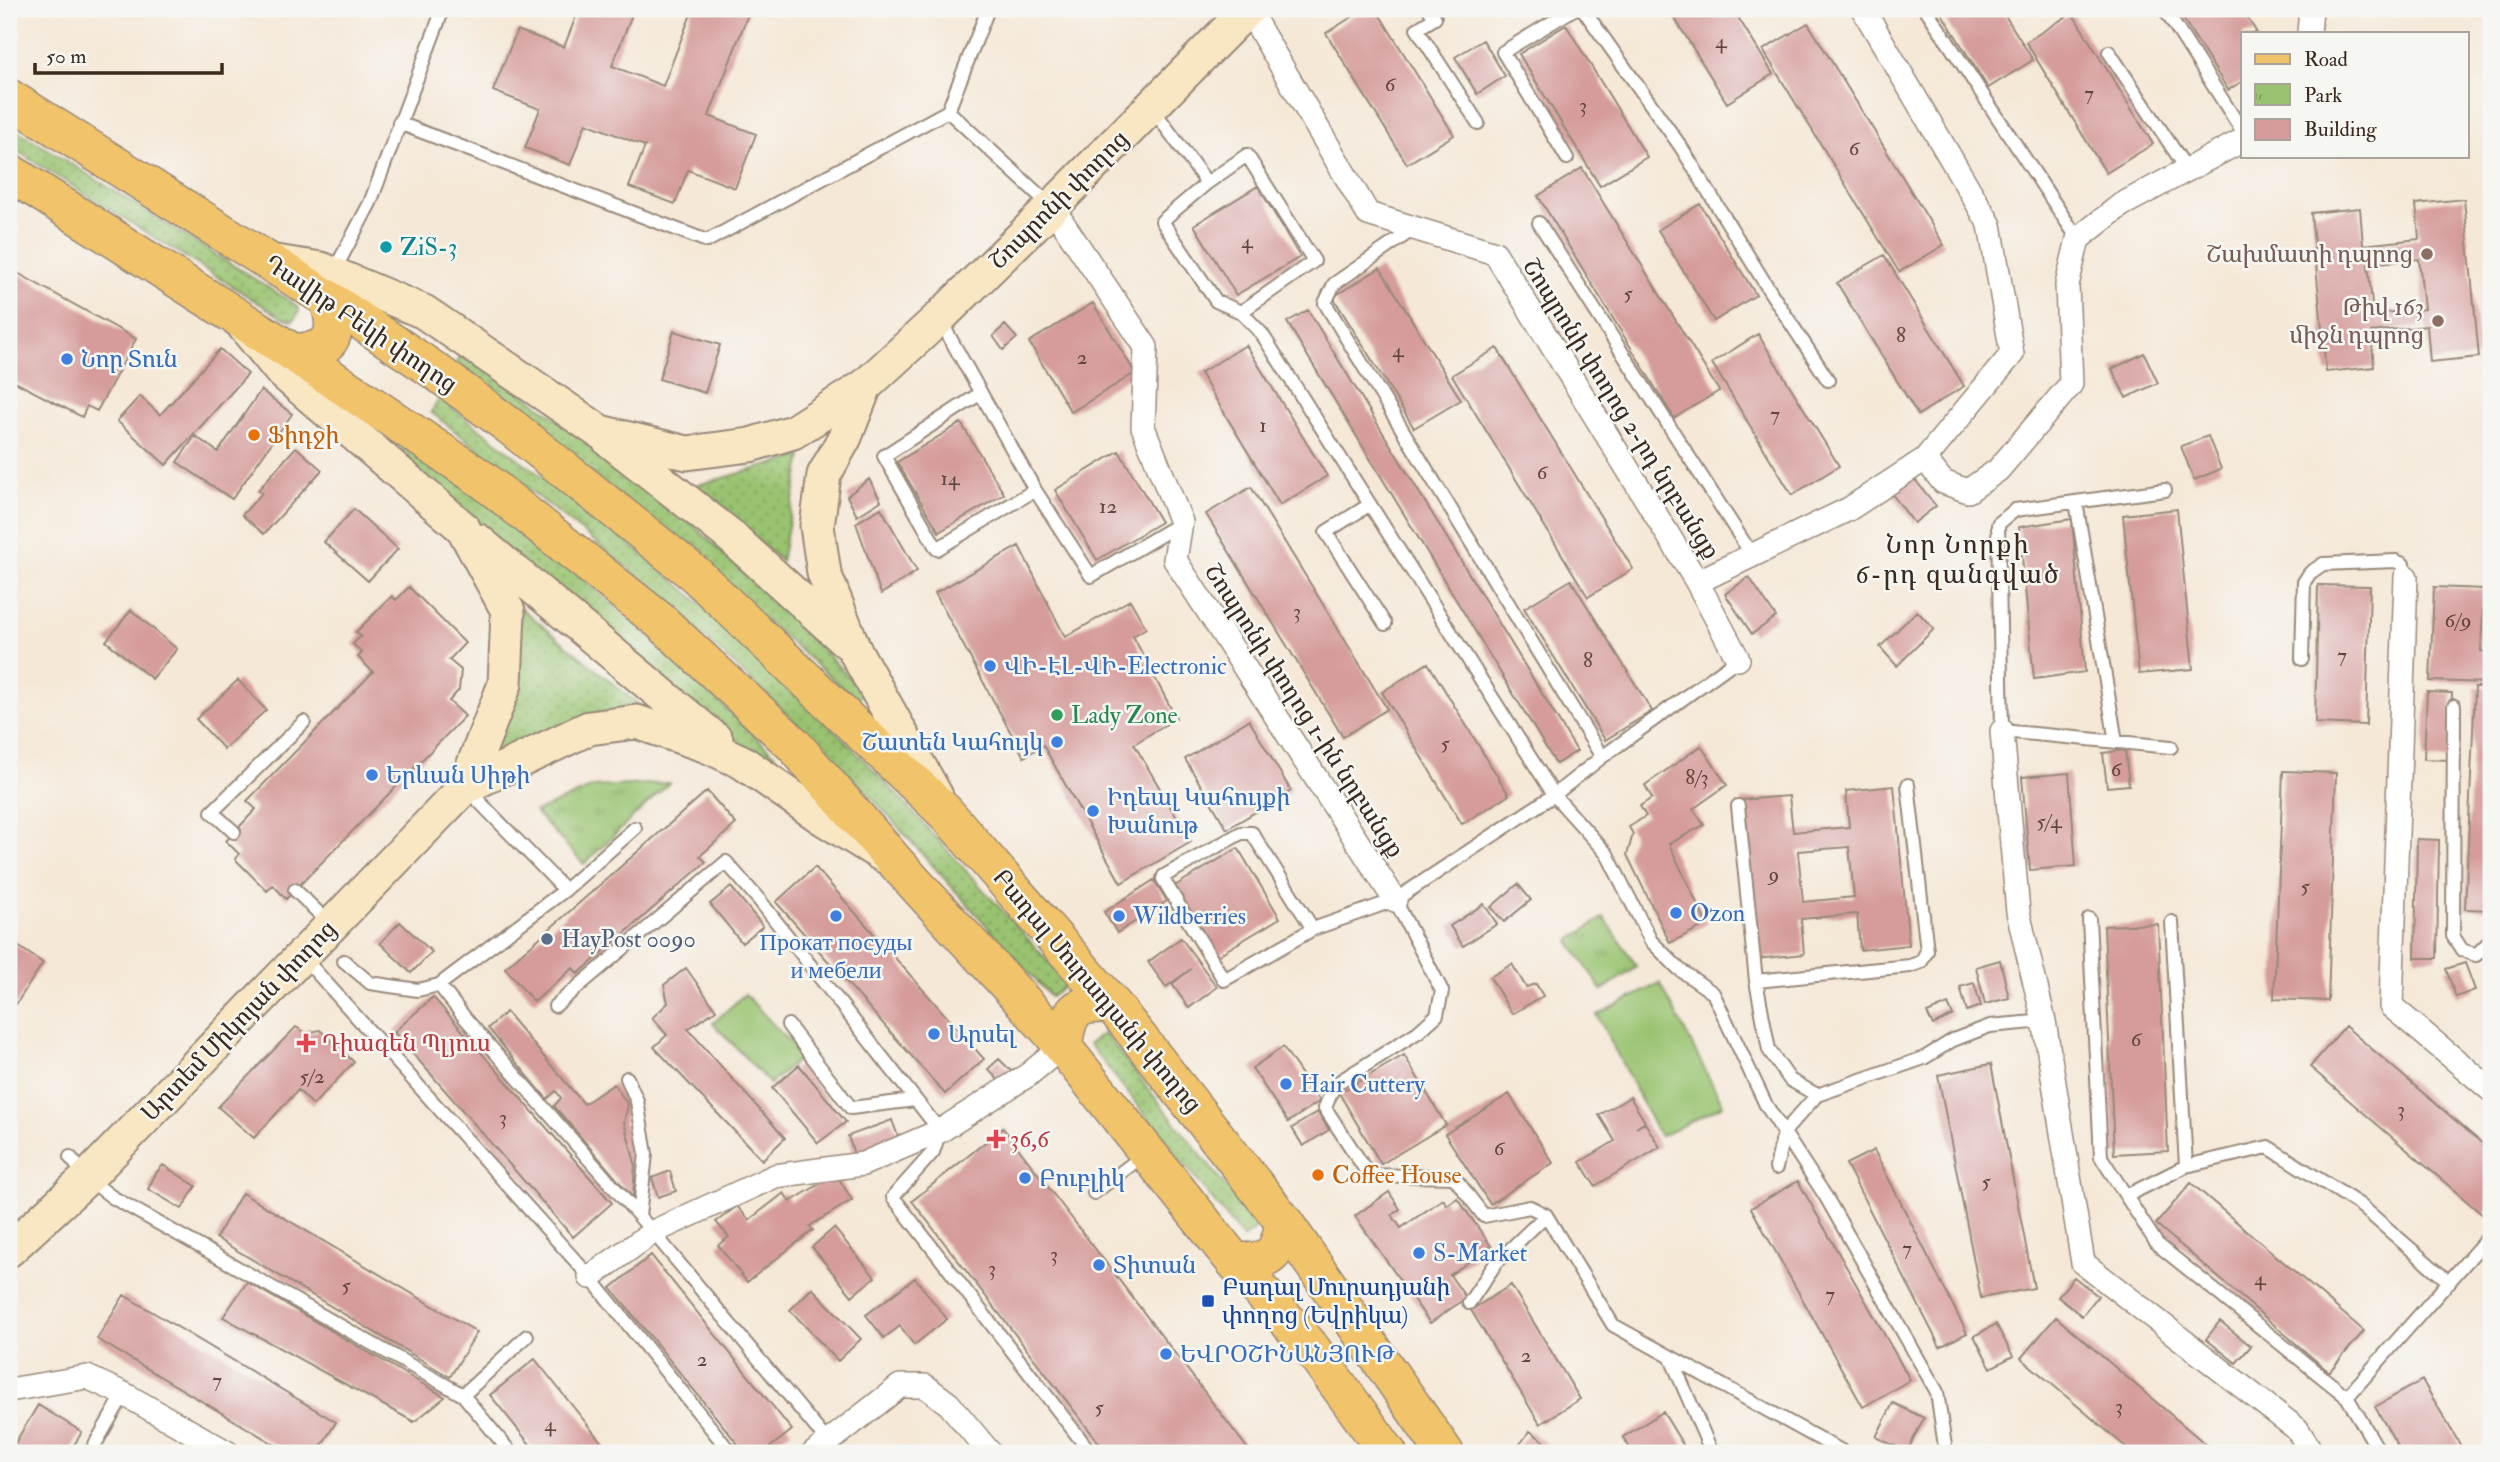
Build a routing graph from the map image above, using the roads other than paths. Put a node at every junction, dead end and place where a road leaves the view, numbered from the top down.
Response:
1 (443, 9) edge
2 (988, 9) edge
3 (1248, 9) edge
4 (1429, 9) edge
5 (1574, 9) edge
6 (1583, 9) edge
7 (1863, 9) edge
8 (1926, 9) edge
9 (2311, 9) edge
10 (2165, 10) edge
11 (2309, 32) edge
12 (2109, 52) dead end
13 (9, 98) edge
14 (1152, 108) junction
15 (948, 111) junction
16 (400, 123) junction
17 (1478, 123) dead end
18 (2241, 129) edge
19 (2241, 141) edge
20 (1567, 158) dead end
21 (2186, 168) junction
22 (9, 172) edge
23 (1207, 183) junction
24 (1052, 207) junction
25 (1538, 223) dead end
26 (1415, 228) junction
27 (2078, 239) junction
28 (331, 286) junction
29 (1241, 312) junction
30 (233, 313) junction
31 (939, 318) junction
32 (292, 352) junction
33 (1828, 380) dead end
34 (865, 386) junction
35 (981, 393) junction
36 (600, 432) junction
37 (1925, 459) junction
38 (1035, 490) junction
39 (2165, 490) dead end
40 (2076, 502) junction
41 (1369, 505) junction
42 (1181, 522) junction
43 (463, 528) junction
44 (1752, 555) junction
45 (696, 575) joint
46 (2406, 577) joint
47 (1697, 582) junction
48 (1385, 624) dead end
49 (854, 649) junction
50 (1738, 659) joint
51 (2302, 659) dead end
52 (2454, 706) dead end
53 (304, 722) dead end
54 (2002, 731) junction
55 (2116, 742) junction
56 (2171, 747) dead end
57 (1602, 757) junction
58 (742, 762) junction
59 (1908, 785) dead end
60 (465, 787) junction
61 (1554, 795) junction
62 (1738, 806) dead end
63 (946, 813) junction
64 (635, 828) dead end
65 (234, 832) dead end
66 (898, 864) junction
67 (295, 890) dead end
68 (565, 890) junction
69 (1395, 900) junction
70 (2089, 919) dead end
71 (2172, 922) dead end
72 (331, 925) junction
73 (1313, 929) junction
74 (2491, 940) edge
75 (302, 956) junction
76 (344, 961) dead end
77 (1756, 981) junction
78 (439, 985) junction
79 (1112, 1004) junction
80 (555, 1006) dead end
81 (2044, 1021) junction
82 (788, 1025) dead end
83 (1063, 1046) junction
84 (627, 1077) dead end
85 (2491, 1090) edge
86 (1817, 1095) junction
87 (915, 1100) junction
88 (940, 1130) junction
89 (1784, 1132) junction
90 (1148, 1152) junction
91 (2186, 1166) junction
92 (78, 1168) junction
93 (1776, 1168) dead end
94 (1094, 1193) dead end
95 (2126, 1196) junction
96 (1546, 1215) junction
97 (1284, 1222) junction
98 (646, 1224) junction
99 (2490, 1237) edge
100 (9, 1250) edge
101 (1234, 1261) junction
102 (590, 1277) junction
103 (2449, 1282) junction
104 (1469, 1303) dead end
105 (527, 1336) dead end
106 (1671, 1358) junction
107 (9, 1390) edge
108 (124, 1394) junction
109 (463, 1395) junction
110 (2347, 1397) junction
111 (1819, 1441) junction
112 (821, 1448) edge
113 (90, 1453) edge
114 (228, 1453) edge
115 (511, 1453) edge
116 (731, 1453) edge
117 (990, 1453) edge
118 (1091, 1453) edge
119 (1388, 1453) edge
120 (1445, 1453) edge
121 (1712, 1453) edge
122 (1826, 1453) edge
123 (1845, 1453) edge
124 (1947, 1453) edge
125 (2312, 1453) edge
126 (2380, 1453) edge

1 - 16 lane
2 - 15 lane
3 - 14 main road, Շոպրոնի փողոց
3 - 26 street, Շոպրոնի փողոց 2-րդ նրբանցք
4 - 17 lane
5 - 20 lane
6 - 33 lane
7 - 37 street
8 - 27 lane
9 - 11 street
10 - 18 lane
12 - 21 lane
13 - 28 main road, Դավիթ Բեկի փողոց
14 - 23 lane
14 - 24 main road, Շոպրոնի փողոց
15 - 16 lane
15 - 24 lane
16 - 28 lane
19 - 21 street
21 - 27 street
22 - 30 main road
23 - 29 lane
23 - 29 lane
24 - 31 main road, Շոպրոնի փողոց
24 - 42 street
25 - 44 lane
26 - 47 street, Շոպրոնի փողոց 2-րդ նրբանցք
26 - 57 lane
27 - 37 street
28 - 32 main road
28 - 36 main road
28 - 45 main road, Դավիթ Բեկի փողոց
29 - 41 lane
30 - 32 main road
30 - 43 main road, Արտեմ Միկոյան փողոց
31 - 34 main road, Շոպրոնի փողոց
31 - 35 lane
32 - 66 main road
34 - 36 main road, Շոպրոնի փողոց
34 - 49 main road
35 - 38 lane
35 - 38 lane
36 - 49 main road
37 - 44 street
38 - 42 lane
39 - 40 lane
40 - 54 lane
40 - 55 lane
41 - 48 lane
41 - 61 lane
42 - 69 street, Շոպրոնի փողոց 1-ին նրբանցք
43 - 58 main road
43 - 60 main road, Արտեմ Միկոյան փողոց
44 - 47 street
45 - 63 main road, Բադալ Մուրադյանի փողոց
46 - 51 lane
46 - 85 street
47 - 50 street, Շոպրոնի փողոց 2-րդ նրբանցք
49 - 63 main road
50 - 57 lane
52 - 74 lane
53 - 65 lane
54 - 55 lane
54 - 81 street
55 - 56 lane
57 - 61 lane
58 - 60 main road, Արտեմ Միկոյան փողոց
58 - 66 main road, Արտեմ Միկոյան փողոց
59 - 77 lane
60 - 68 lane
60 - 72 main road, Արտեմ Միկոյան փողոց
61 - 69 lane
61 - 89 lane
62 - 77 lane
63 - 79 main road, Բադալ Մուրադյանի փողոց
64 - 68 lane
66 - 83 main road
67 - 72 lane
68 - 78 lane
69 - 73 lane
69 - 96 lane
70 - 95 lane
71 - 91 lane
72 - 75 main road, Արտեմ Միկոյան փողոց
73 - 73 lane
75 - 92 main road, Արտեմ Միկոյան փողոց
75 - 102 lane
76 - 78 lane
77 - 86 lane
78 - 98 lane
79 - 83 main road
79 - 97 main road, Բադալ Մուրադյանի փողոց
80 - 87 lane
81 - 86 lane
81 - 125 street
82 - 87 lane
83 - 88 street
83 - 90 main road
84 - 98 lane
86 - 89 lane
87 - 88 lane
88 - 98 street
88 - 118 lane
89 - 93 lane
89 - 124 lane
90 - 94 lane
90 - 101 main road
91 - 95 lane
91 - 103 lane
92 - 100 main road, Արտեմ Միկոյան փողոց
92 - 109 lane
95 - 110 lane
96 - 104 lane
96 - 106 lane
97 - 101 main road
97 - 120 main road, Բադալ Մուրադյանի փողոց
98 - 102 street
98 - 112 lane
99 - 103 lane
101 - 119 main road
102 - 116 lane
103 - 110 lane
105 - 109 lane
106 - 111 lane
106 - 121 lane
107 - 108 street
108 - 113 lane
108 - 114 street
109 - 115 lane
110 - 126 lane
111 - 122 lane
111 - 123 lane
112 - 117 street

